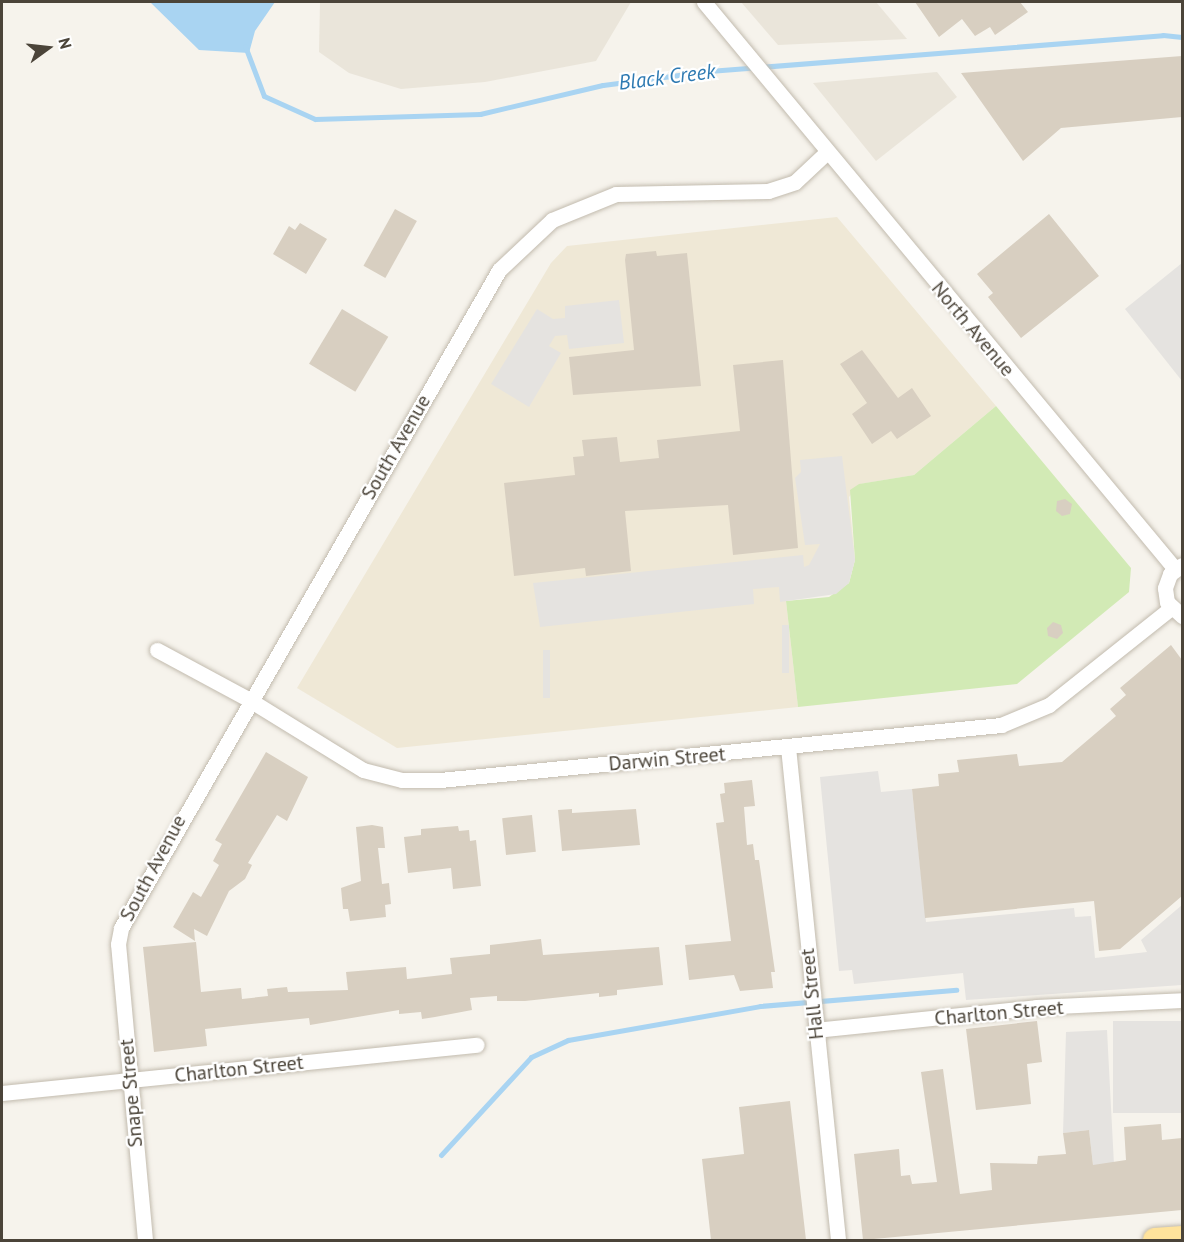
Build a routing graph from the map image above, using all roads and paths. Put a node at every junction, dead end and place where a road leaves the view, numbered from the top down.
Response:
1 (704, 2) edge
2 (826, 153) junction
3 (1179, 567) edge
4 (1177, 612) edge
5 (157, 650) dead end
6 (248, 699) junction
7 (788, 747) junction
8 (118, 944) joint
9 (1182, 1000) edge
10 (815, 1030) junction
11 (477, 1045) dead end
12 (129, 1081) junction
13 (2, 1093) edge
14 (1182, 1238) edge
15 (146, 1240) edge
16 (838, 1240) edge
17 (1155, 1240) edge

1 - 2 street, North Avenue
2 - 3 street, North Avenue
2 - 6 street, South Avenue
3 - 4 street
4 - 7 street, Darwin Street
5 - 6 street, Darwin Street
6 - 7 street, Darwin Street
6 - 8 street, South Avenue
7 - 10 street, Hall Street
8 - 12 street, Snape Street
9 - 10 street, Charlton Street
10 - 16 street, Hall Street
11 - 12 street, Charlton Street
12 - 13 street, Charlton Street
12 - 15 street, Snape Street
14 - 17 main road

